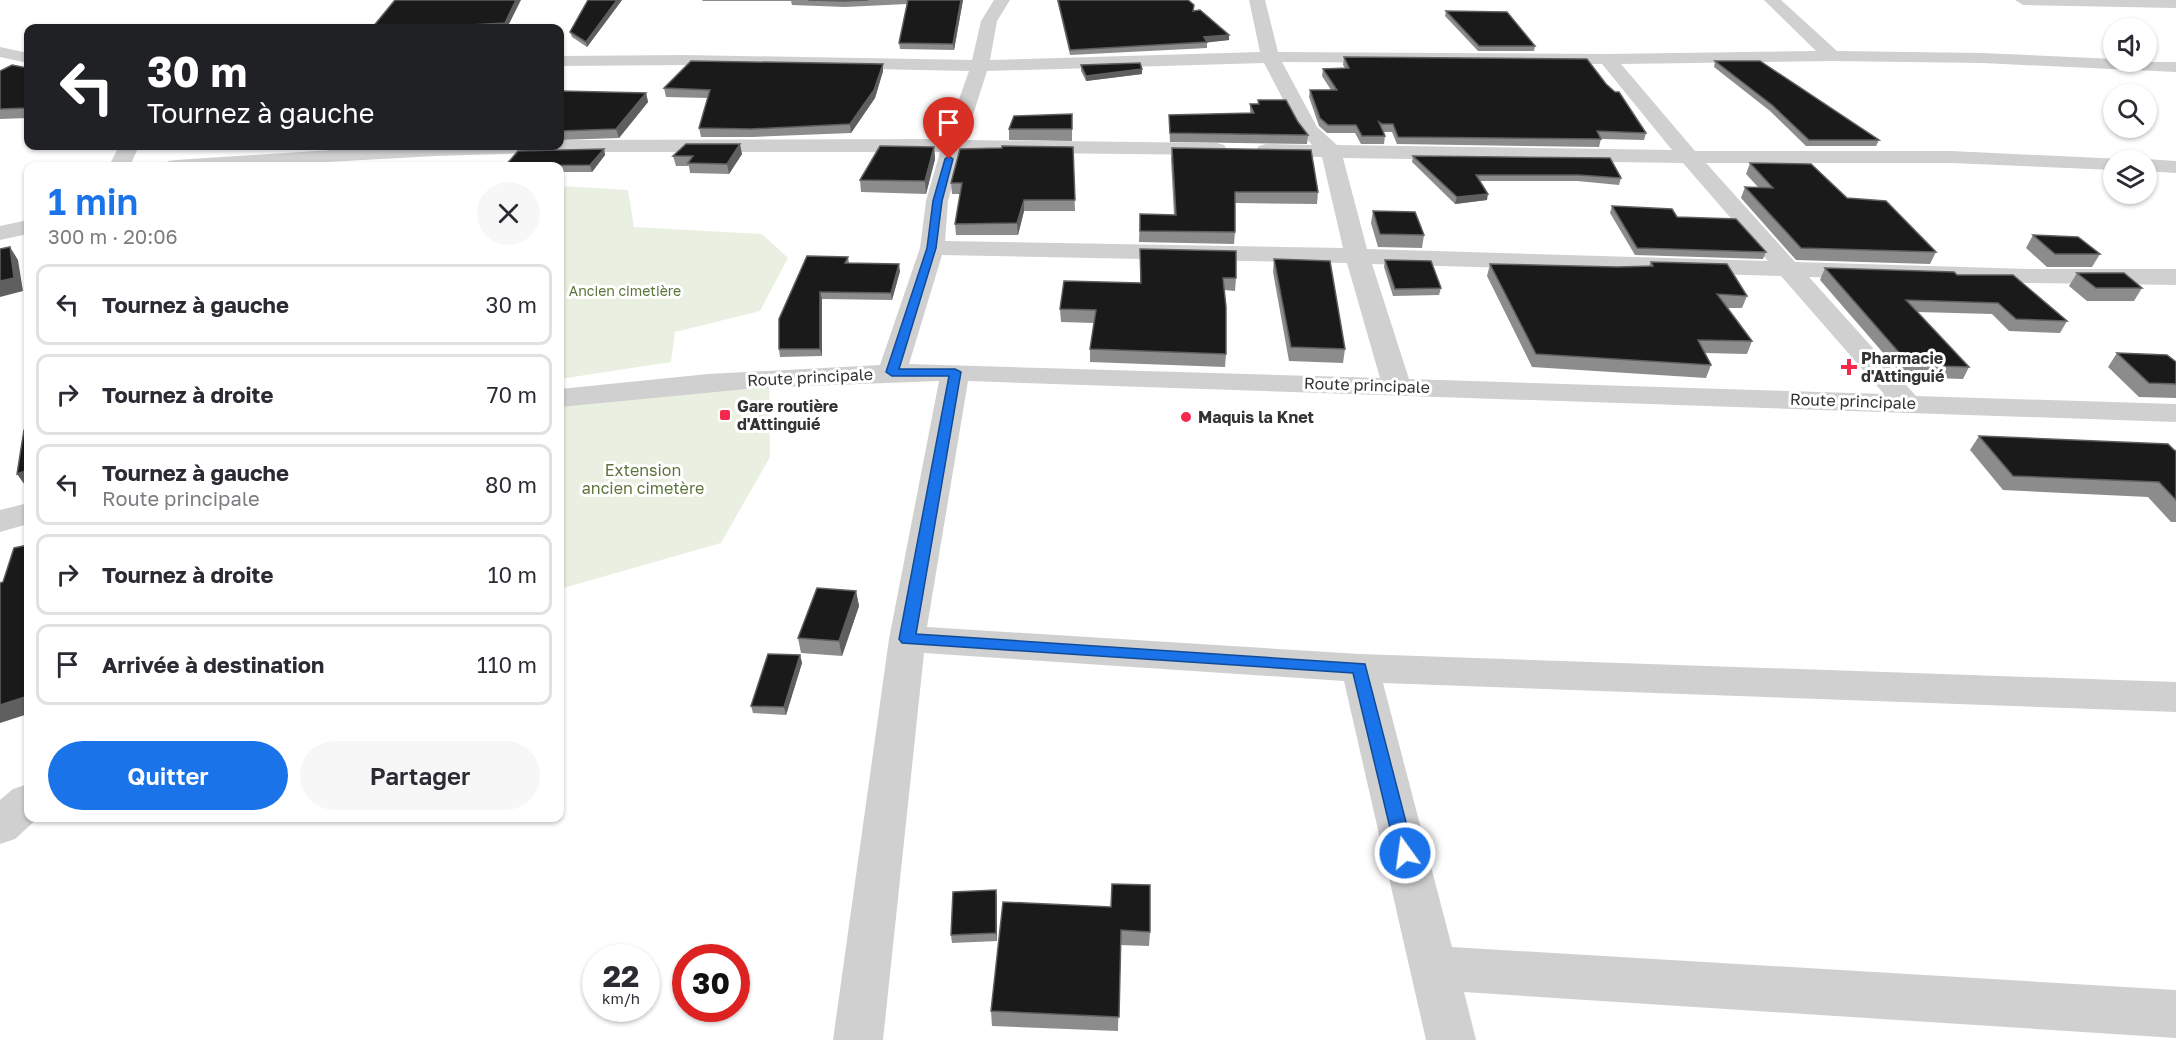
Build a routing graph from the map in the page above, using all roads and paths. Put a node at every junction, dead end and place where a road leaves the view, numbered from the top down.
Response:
1 (1002, 0) edge
2 (1257, 0) edge
3 (1772, 0) edge
4 (2023, 0) edge
5 (2169, 0) edge
6 (2176, 3) edge
7 (0, 52) edge
8 (1832, 56) junction
9 (24, 57) edge
10 (1270, 57) junction
11 (1607, 59) junction
12 (564, 61) edge
13 (2103, 64) edge
14 (980, 66) junction
15 (2157, 67) edge
16 (2176, 67) edge
17 (2144, 72) edge
18 (2168, 86) dead end
19 (564, 146) edge
20 (954, 146) junction
21 (433, 150) edge
22 (1330, 151) junction
23 (1689, 157) junction
24 (229, 162) edge
25 (2103, 164) edge
26 (2157, 166) edge
27 (2176, 167) edge
28 (24, 228) edge
29 (0, 233) edge
30 (932, 248) junction
31 (1356, 256) junction
32 (1788, 270) junction
33 (2176, 277) edge
34 (892, 372) junction
35 (955, 372) junction
36 (1398, 386) junction
37 (564, 397) edge
38 (1906, 402) junction
39 (2176, 413) edge
40 (24, 514) edge
41 (0, 521) edge
42 (907, 639) junction
43 (1360, 668) junction
44 (2176, 697) edge
45 (24, 805) edge
46 (0, 826) edge
47 (1434, 968) junction
48 (2176, 1014) edge
49 (858, 1040) edge
50 (1450, 1040) edge

1 - 14 street
2 - 10 street
3 - 8 street
4 - 6 street
5 - 6 street
7 - 9 street
8 - 11 street
8 - 13 street
10 - 11 street
10 - 14 street
10 - 22 street
11 - 23 street
12 - 14 street
14 - 20 street
15 - 16 street
17 - 18 street
19 - 20 street
20 - 22 street
20 - 30 street
21 - 24 street
22 - 23 street
22 - 31 street
23 - 25 street
23 - 32 street
26 - 27 street
28 - 29 street
30 - 31 street
30 - 34 street
31 - 32 street
31 - 36 street
32 - 33 street
32 - 38 street
34 - 35 street, Route principale
34 - 37 street, Route principale
35 - 36 street, Route principale
35 - 42 street
36 - 38 street, Route principale
38 - 39 street, Route principale
40 - 41 street
42 - 43 street
42 - 49 street
43 - 44 street
43 - 47 street
45 - 46 street
47 - 48 street
47 - 50 street

